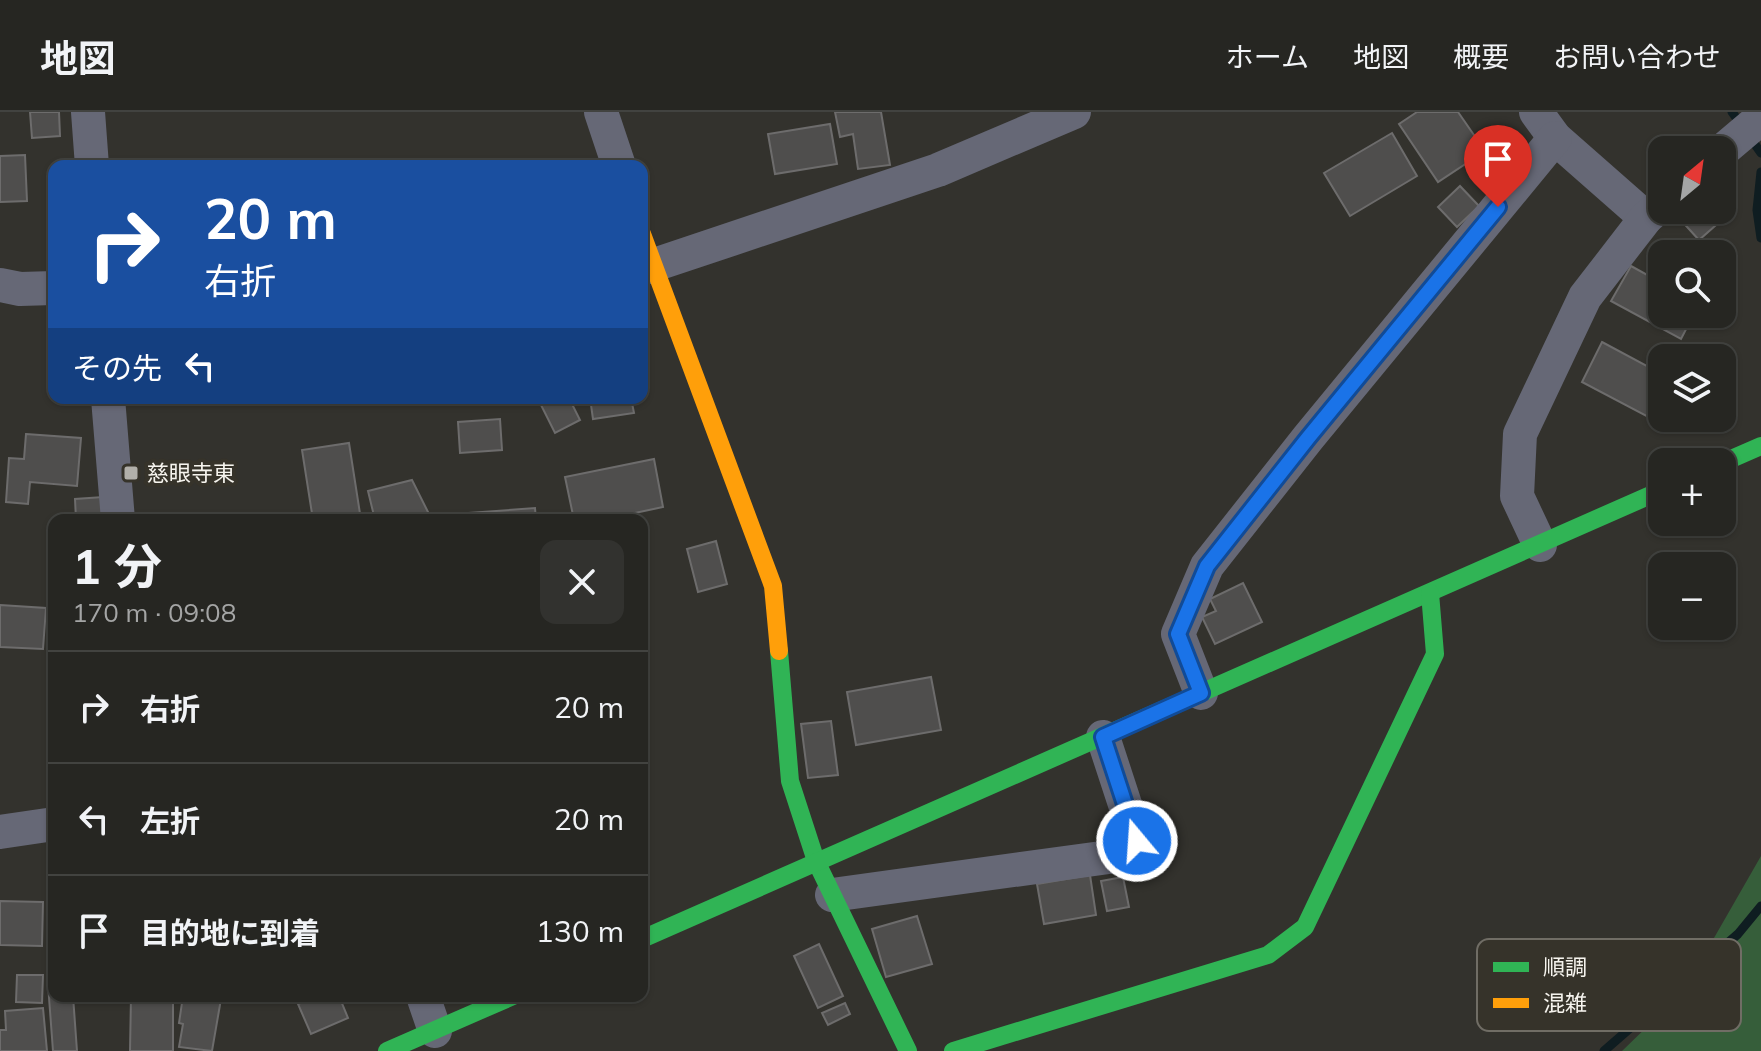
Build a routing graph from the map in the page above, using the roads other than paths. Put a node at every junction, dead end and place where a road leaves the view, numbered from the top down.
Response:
1 (88, 112) edge
2 (601, 112) edge
3 (1074, 112) edge
4 (1761, 118) edge
5 (1545, 125) edge
6 (1736, 139) edge
7 (92, 160) edge
8 (617, 160) edge
9 (1648, 206) edge
10 (1648, 218) edge
11 (648, 267) edge
12 (648, 270) edge
13 (0, 285) edge
14 (48, 288) edge
15 (108, 404) edge
16 (1761, 446) edge
17 (1736, 457) edge
18 (1648, 496) edge
19 (118, 514) edge
20 (1540, 545) junction
21 (1430, 593) junction
22 (1201, 693) junction
23 (1103, 737) junction
24 (48, 825) edge
25 (0, 832) edge
26 (816, 861) junction
27 (832, 895) junction
28 (648, 936) edge
29 (425, 1002) edge
30 (503, 1002) edge
31 (435, 1041) edge
32 (387, 1051) edge
33 (908, 1051) edge
34 (953, 1051) edge

1 - 7 street
2 - 8 street
3 - 11 street
4 - 6 street
5 - 9 street
5 - 22 street
10 - 20 street
12 - 26 street
13 - 14 street
15 - 19 street
16 - 17 street
18 - 20 street
20 - 21 street
21 - 22 street
21 - 34 street
22 - 23 street
23 - 26 street
23 - 27 street
24 - 25 street
26 - 27 street
26 - 28 street
27 - 33 street
29 - 31 street
30 - 31 street
31 - 32 street

